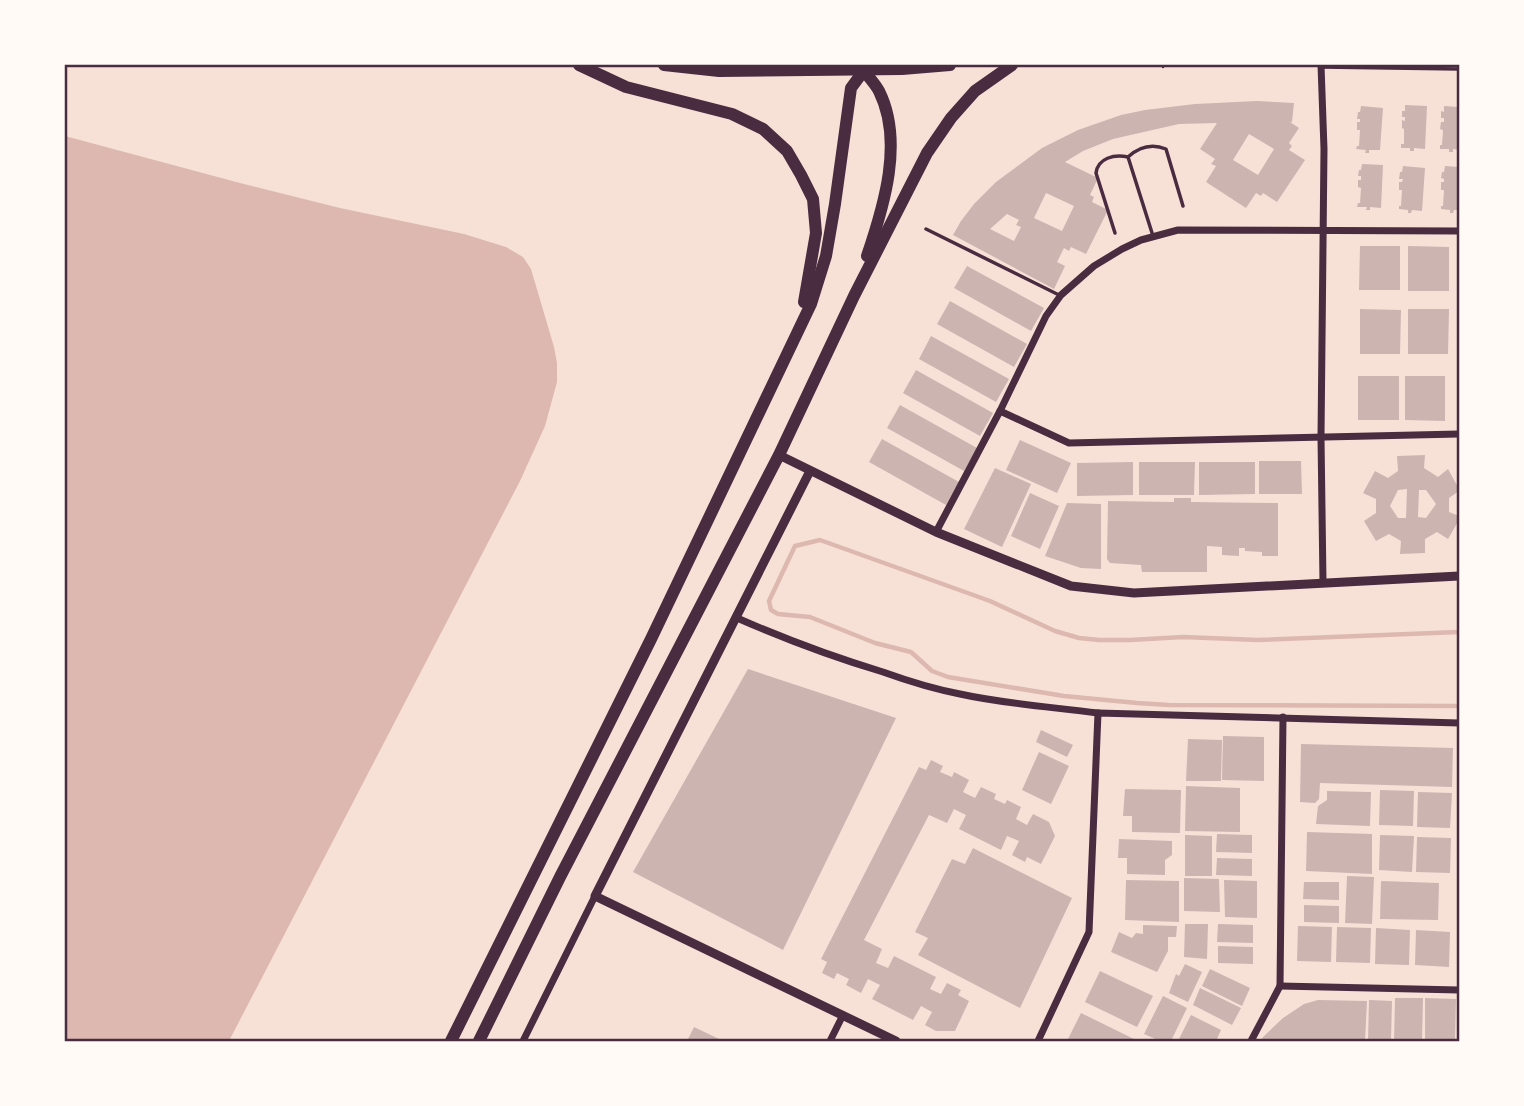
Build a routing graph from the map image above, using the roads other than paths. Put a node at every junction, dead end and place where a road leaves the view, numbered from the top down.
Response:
1 (579, 65) edge
2 (664, 65) edge
3 (950, 65) edge
4 (1012, 65) edge
5 (863, 66) edge
6 (1321, 66) edge
7 (1459, 69) edge
8 (1128, 157) junction
9 (1183, 206) dead end
10 (926, 229) dead end
11 (1323, 229) junction
12 (1459, 231) edge
13 (1115, 233) dead end
14 (1153, 236) junction
15 (1061, 295) junction
16 (854, 296) junction
17 (796, 336) junction
18 (1000, 411) junction
19 (1459, 434) edge
20 (1321, 437) junction
21 (779, 455) junction
22 (810, 471) junction
23 (936, 532) junction
24 (1459, 576) edge
25 (1323, 582) junction
26 (737, 618) junction
27 (1098, 713) junction
28 (1283, 717) junction
29 (1459, 723) edge
30 (595, 896) junction
31 (1280, 986) junction
32 (1459, 990) edge
33 (843, 1015) junction
34 (451, 1041) edge
35 (480, 1041) edge
36 (523, 1041) edge
37 (830, 1041) edge
38 (896, 1041) edge
39 (1038, 1041) edge
40 (1251, 1041) edge

1 - 17 main road
2 - 5 main road
3 - 5 main road
4 - 16 main road
5 - 16 main road
5 - 17 main road
6 - 7 lane
6 - 11 street
8 - 9 lane
8 - 13 lane
8 - 14 lane
10 - 15 lane
11 - 12 street
11 - 14 street
11 - 20 street
14 - 15 street
15 - 18 street
16 - 21 main road
17 - 34 main road
18 - 20 street
18 - 23 street
19 - 20 street
20 - 25 street
21 - 22 street
21 - 35 main road
22 - 23 street
22 - 26 street
23 - 25 street
24 - 25 street
26 - 27 street
26 - 30 street
27 - 28 street
27 - 39 street
28 - 29 street
28 - 31 street
30 - 33 street
30 - 36 street
31 - 32 street
31 - 40 street
33 - 37 street
33 - 38 street

